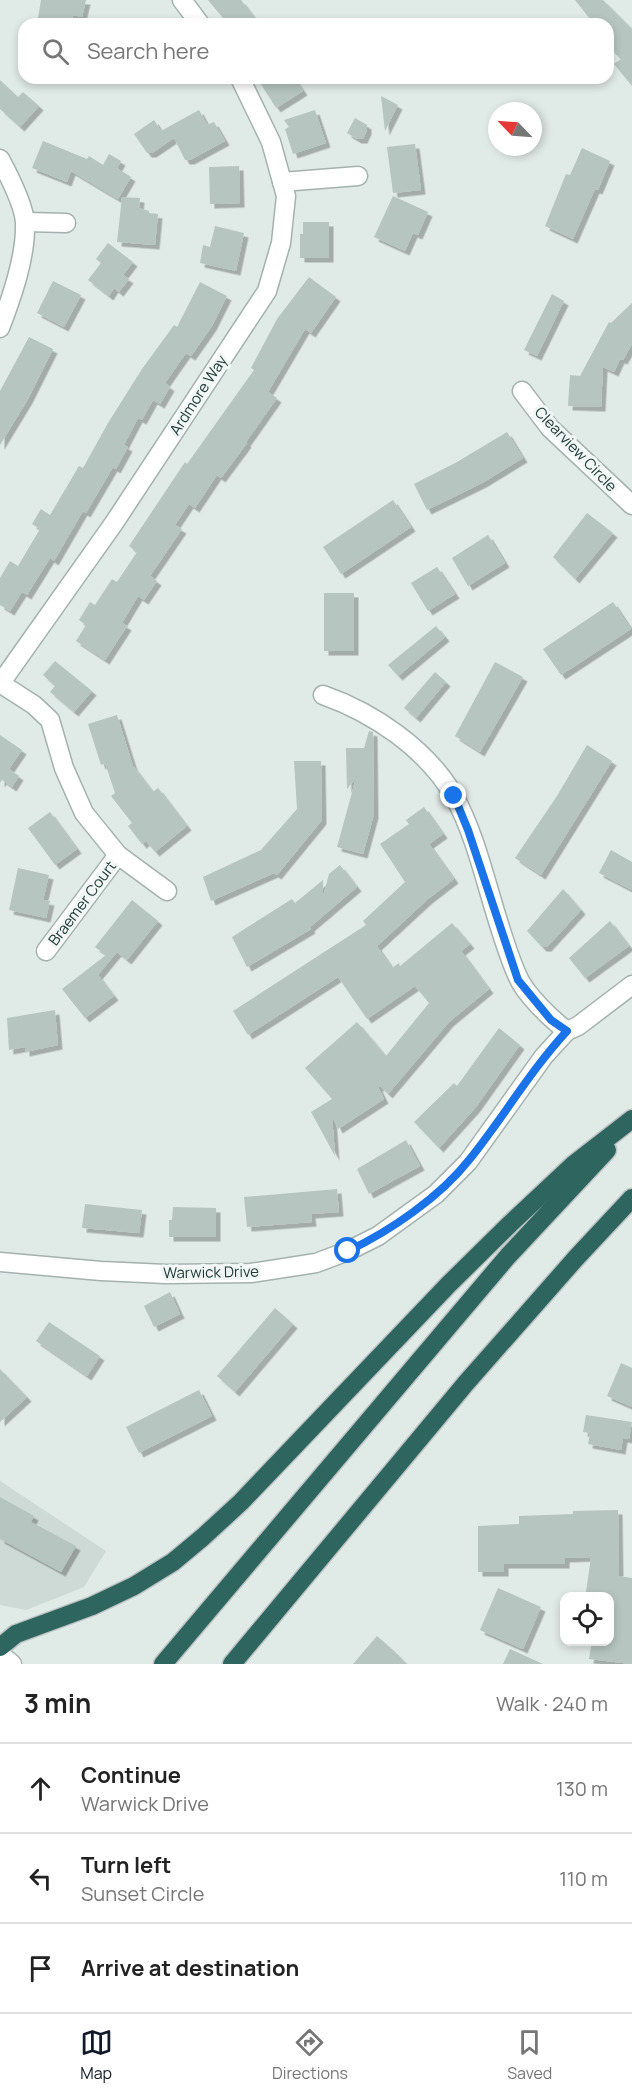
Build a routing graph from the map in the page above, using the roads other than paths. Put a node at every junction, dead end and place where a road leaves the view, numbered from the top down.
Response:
1 (182, 0) edge
2 (196, 18) edge
3 (243, 84) edge
4 (0, 159) edge
5 (358, 176) dead end
6 (282, 182) junction
7 (26, 222) junction
8 (66, 223) dead end
9 (0, 328) edge
10 (522, 391) dead end
11 (632, 505) edge
12 (0, 683) edge
13 (323, 694) dead end
14 (118, 855) junction
15 (167, 891) dead end
16 (46, 951) dead end
17 (632, 985) edge
18 (567, 1031) junction
19 (632, 1119) edge
20 (632, 1125) edge
21 (632, 1198) edge
22 (0, 1262) edge
23 (0, 1647) edge
24 (0, 1654) edge
25 (12, 1664) edge
26 (163, 1664) edge
27 (232, 1664) edge

1 - 2 street
3 - 6 street, Ardmore Way
4 - 7 street
5 - 6 street
6 - 12 street, Ardmore Way
7 - 8 street
7 - 9 street
10 - 11 street, Clearview Circle
12 - 14 street
13 - 18 street
14 - 15 street
14 - 16 street, Braemer Court
17 - 18 street, Warwick Drive
18 - 22 street, Warwick Drive
19 - 23 highway
20 - 26 highway
21 - 27 highway
24 - 25 street

